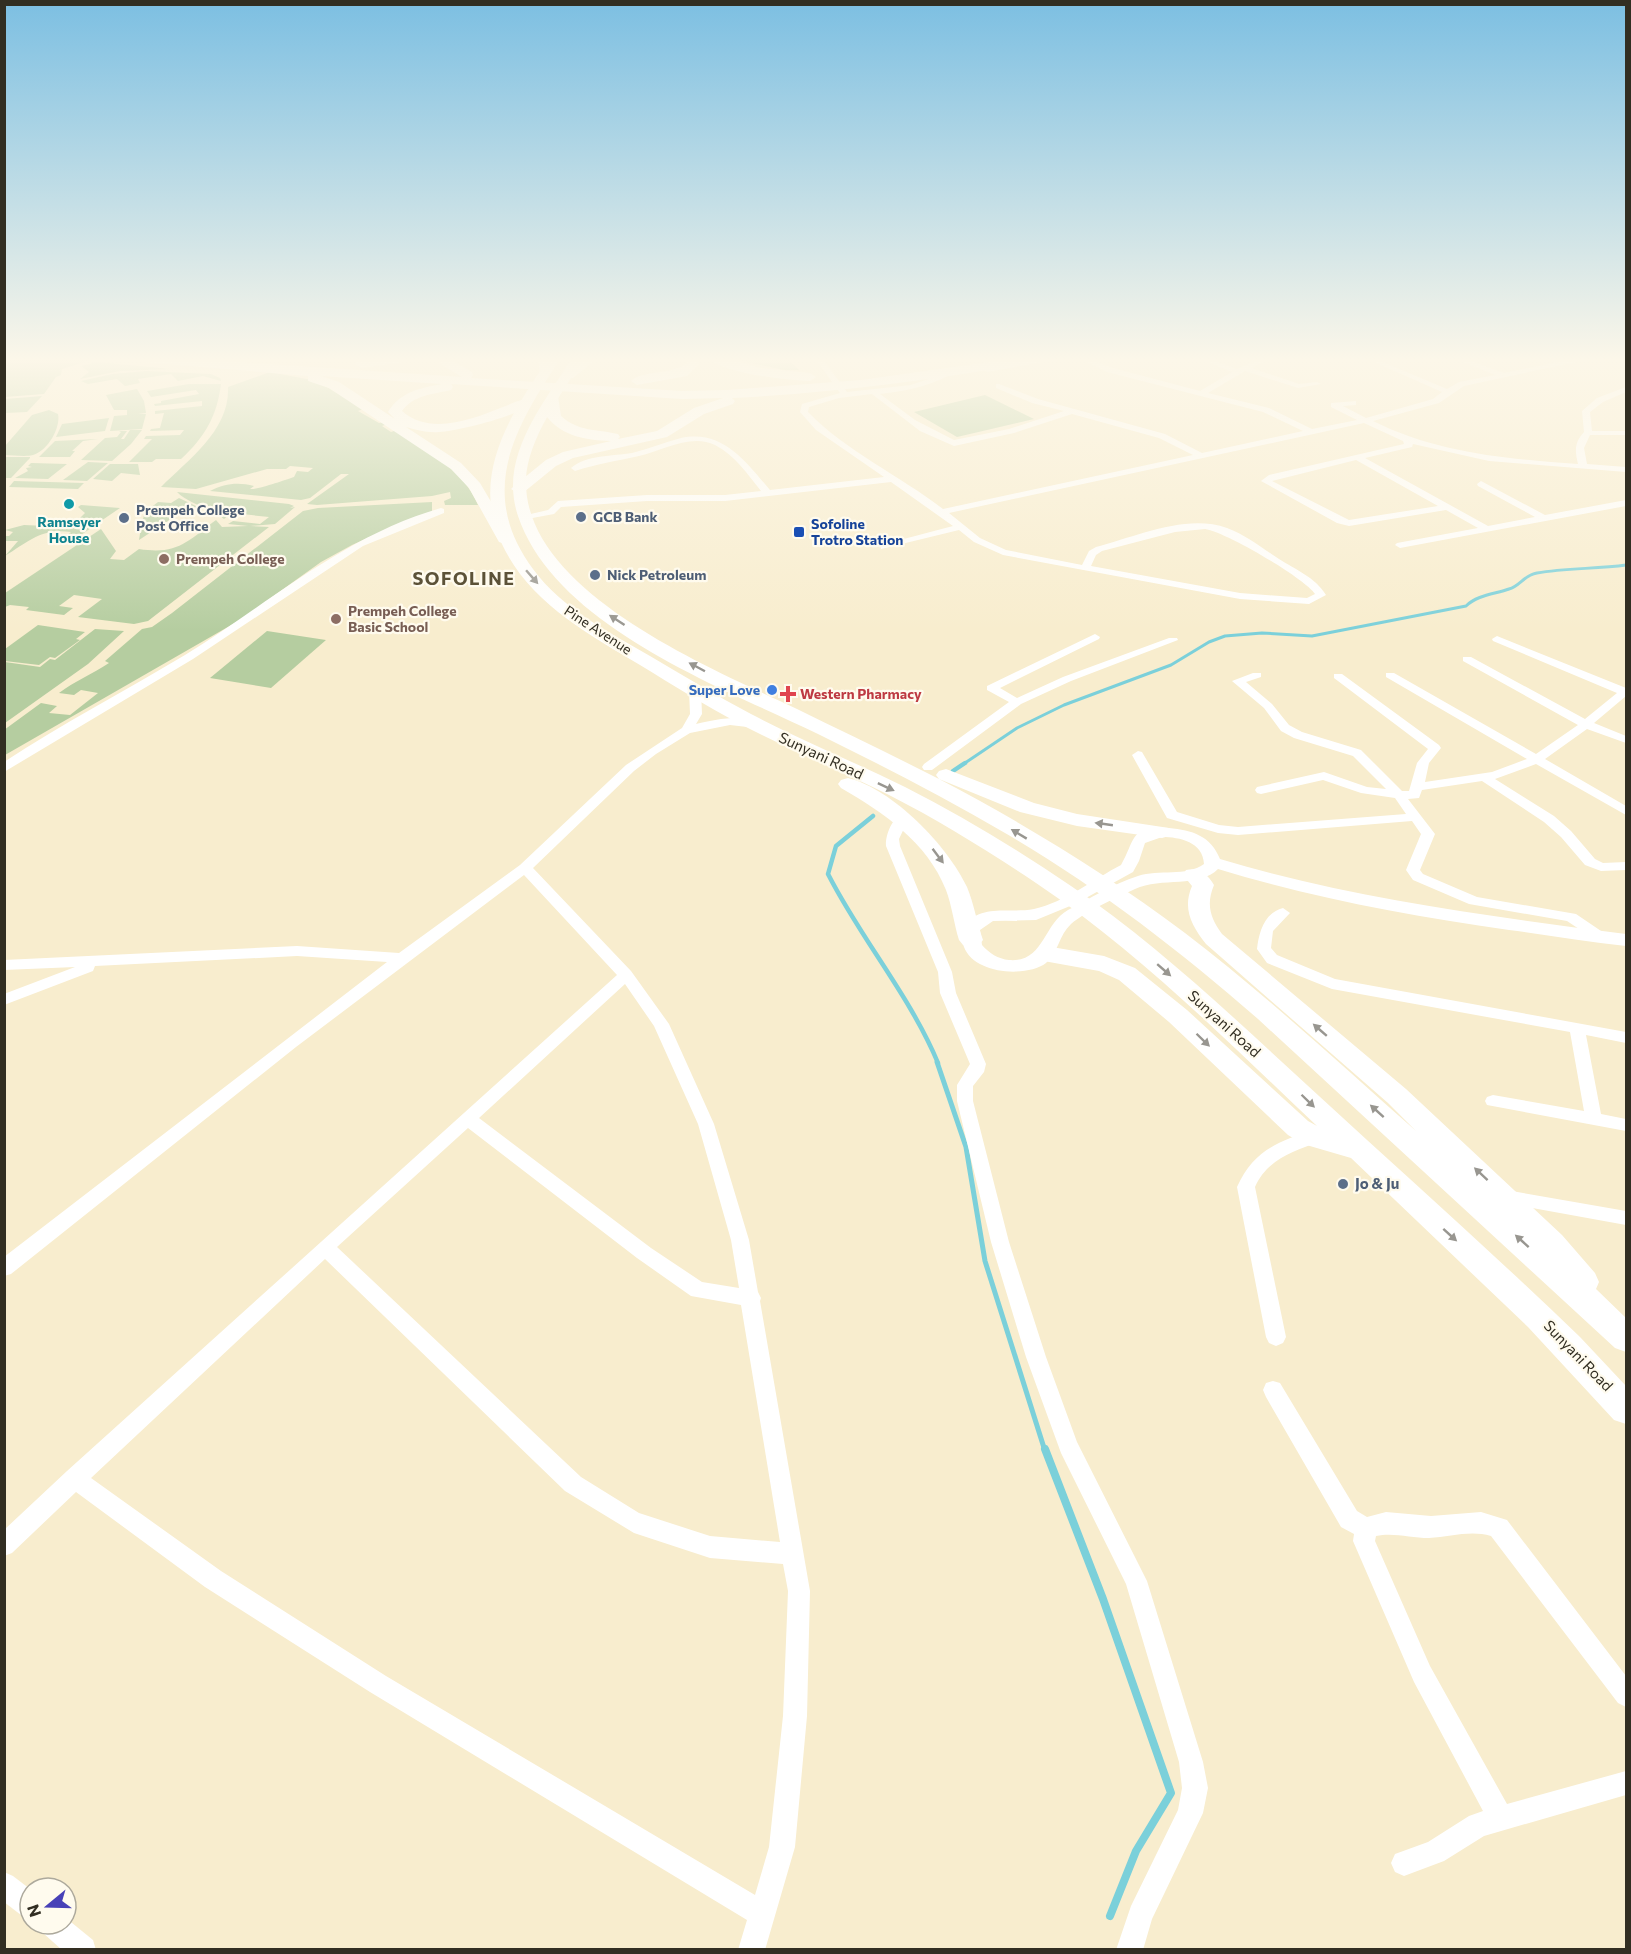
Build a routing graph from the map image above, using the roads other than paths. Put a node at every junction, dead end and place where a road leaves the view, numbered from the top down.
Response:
1 (431, 449) edge
2 (502, 449) edge
3 (524, 449) edge
4 (596, 449) edge
5 (655, 449) edge
6 (726, 449) edge
7 (849, 449) edge
8 (1188, 449) edge
9 (1227, 449) edge
10 (1390, 449) edge
11 (1447, 449) edge
12 (1578, 449) edge
13 (1199, 455) junction
14 (1359, 458) junction
15 (1582, 466) junction
16 (575, 468) dead end
17 (1626, 470) edge
18 (892, 479) junction
19 (1481, 484) dead end
20 (519, 489) junction
21 (767, 492) junction
22 (1626, 503) edge
23 (1447, 507) junction
24 (441, 511) dead end
25 (943, 512) junction
26 (527, 516) junction
27 (1545, 519) junction
28 (961, 527) junction
29 (1487, 529) junction
30 (505, 538) junction
31 (1400, 545) dead end
32 (884, 547) dead end
33 (1084, 568) junction
34 (1095, 637) dead end
35 (1497, 639) dead end
36 (1173, 640) dead end
37 (1467, 659) dead end
38 (1257, 675) dead end
39 (1390, 675) dead end
40 (1338, 676) dead end
41 (695, 690) junction
42 (1626, 691) edge
43 (1017, 702) junction
44 (794, 715) junction
45 (1587, 725) junction
46 (766, 729) junction
47 (686, 730) junction
48 (1626, 740) edge
49 (1138, 755) dead end
50 (1535, 759) junction
51 (928, 767) junction
52 (4, 768) edge
53 (1482, 776) junction
54 (1417, 787) junction
55 (1261, 790) dead end
56 (1399, 795) junction
57 (1626, 811) edge
58 (1413, 817) junction
59 (902, 818) junction
60 (1162, 832) junction
61 (1626, 866) edge
62 (525, 868) junction
63 (1202, 871) junction
64 (1283, 913) dead end
65 (1599, 936) junction
66 (971, 940) junction
67 (1626, 940) edge
68 (1046, 954) junction
69 (402, 958) junction
70 (101, 962) junction
71 (4, 965) edge
72 (626, 975) junction
73 (4, 1000) edge
74 (1577, 1029) junction
75 (1626, 1037) edge
76 (1493, 1101) dead end
77 (468, 1119) junction
78 (1594, 1120) junction
79 (1626, 1125) edge
80 (1313, 1137) junction
81 (1359, 1150) junction
82 (1506, 1197) junction
83 (1626, 1218) edge
84 (325, 1247) junction
85 (4, 1268) edge
86 (752, 1298) junction
87 (1617, 1327) edge
88 (1276, 1337) dead end
89 (1273, 1390) dead end
90 (1626, 1409) edge
91 (74, 1478) junction
92 (1366, 1529) junction
93 (4, 1545) edge
94 (794, 1554) junction
95 (1626, 1695) edge
96 (1626, 1783) edge
97 (1500, 1818) junction
98 (1404, 1863) dead end
99 (4, 1885) edge
100 (18, 1896) edge
101 (762, 1914) junction
102 (66, 1936) edge
103 (83, 1950) edge
104 (751, 1950) edge
105 (1129, 1950) edge

1 - 30 highway
2 - 30 main road, Pine Avenue
3 - 20 main road
4 - 20 highway
5 - 16 street
6 - 21 street
7 - 18 street
8 - 13 street
9 - 13 street
10 - 14 street
11 - 15 street
12 - 15 street
13 - 25 street
14 - 23 street
14 - 23 street
15 - 17 street
18 - 21 street
18 - 25 street
19 - 27 street
20 - 26 main road
21 - 26 street
22 - 27 street
23 - 29 street
24 - 52 street
25 - 28 street
44 -> 26 main road
27 - 29 street
28 - 32 street
28 - 33 street
29 - 31 street
30 -> 41 main road, Pine Avenue
33 - 33 street
34 - 43 street
35 - 42 street
36 - 43 street
37 - 45 street
38 - 56 street
39 - 50 street
40 - 54 street
41 - 46 main road, Pine Avenue
41 - 47 street
42 - 45 street
43 - 51 street
44 - 51 main road
87 -> 44 main road
45 - 48 street
45 - 50 street
46 - 47 street
46 - 59 main road
46 -> 81 main road, Sunyani Road
47 - 62 street
49 - 58 street
50 - 53 street
50 - 57 street
60 -> 51 main road
53 - 54 street
53 - 61 street
54 - 56 street
55 - 56 street
56 - 58 street
58 - 65 street
59 -> 66 main road
59 - 105 street
60 - 63 street
60 - 66 street
62 - 69 street
62 - 72 street
63 - 65 street
63 - 68 street
82 -> 63 main road
64 - 74 street
65 - 67 street
66 - 68 street
68 -> 80 main road
69 - 70 street
69 - 85 street
70 - 71 street
70 - 73 street
72 - 77 street
72 - 86 street
74 - 75 street
74 - 78 street
76 - 78 street
77 - 84 street
77 - 86 street
78 - 79 street
80 - 81 main road
80 - 88 street
81 -> 90 main road, Sunyani Road
82 - 83 street
82 - 87 main road
84 - 91 street
84 - 94 street
86 - 94 street
89 - 92 street
91 - 93 street
91 - 101 street
92 - 95 street
92 - 97 street
94 - 101 street
96 - 97 street
97 - 98 street
99 - 100 street
101 - 104 street
102 - 103 street

